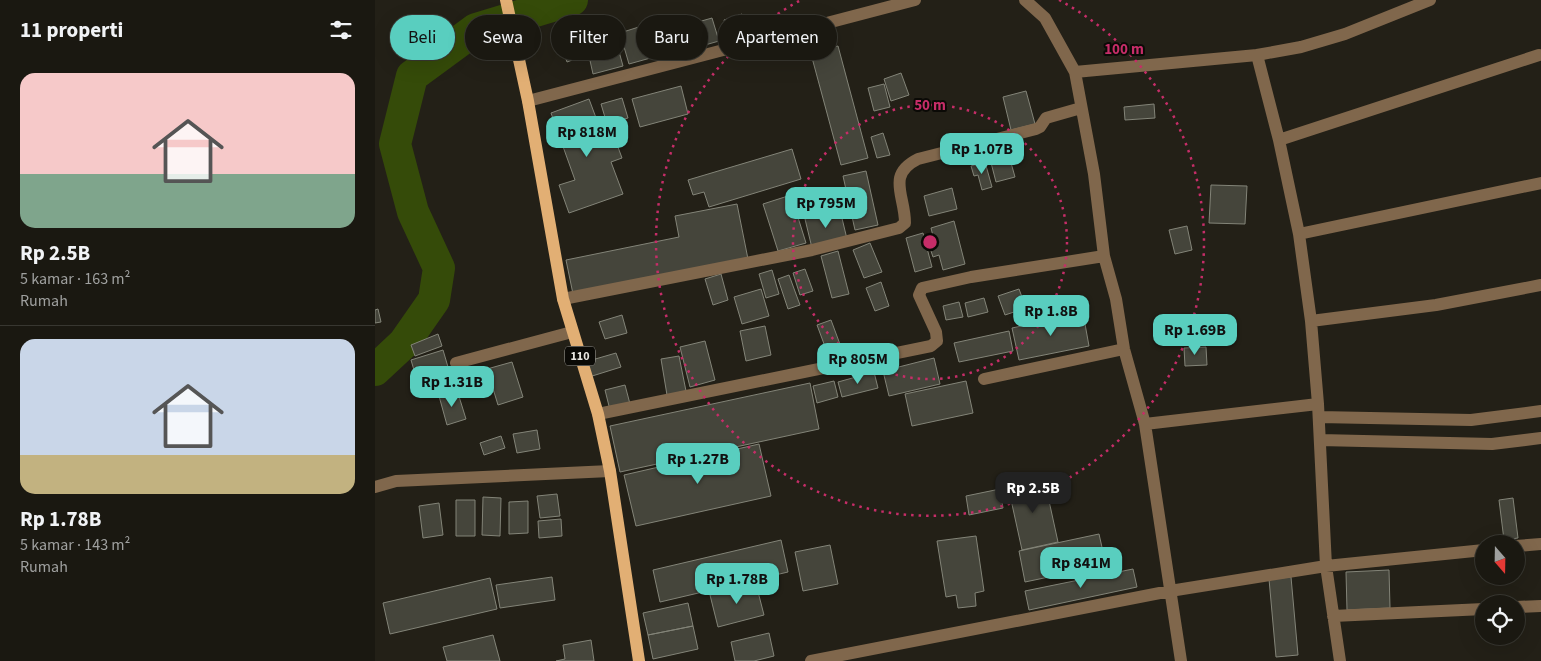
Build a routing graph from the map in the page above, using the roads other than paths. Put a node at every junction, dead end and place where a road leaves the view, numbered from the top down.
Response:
1 (506, 0) edge
2 (915, 0) edge
3 (1025, 0) edge
4 (1430, 0) edge
5 (886, 4) edge
6 (1257, 55) junction
7 (1539, 55) dead end
8 (1075, 72) junction
9 (528, 102) junction
10 (1081, 108) junction
11 (1279, 140) junction
12 (1541, 183) edge
13 (1299, 234) junction
14 (1104, 256) junction
15 (1541, 285) edge
16 (563, 299) junction
17 (1311, 321) junction
18 (572, 332) junction
19 (1125, 349) junction
20 (456, 363) dead end
21 (985, 379) dead end
22 (1318, 404) junction
23 (1541, 411) edge
24 (598, 414) junction
25 (1319, 417) junction
26 (1145, 424) junction
27 (1541, 438) edge
28 (1320, 440) junction
29 (610, 470) junction
30 (375, 487) edge
31 (1541, 544) edge
32 (1525, 545) edge
33 (1475, 551) edge
34 (1326, 566) junction
35 (1170, 590) junction
36 (1541, 606) edge
37 (1525, 607) edge
38 (1475, 609) edge
39 (1333, 616) junction
40 (855, 656) edge
41 (639, 661) edge
42 (811, 661) edge
43 (1181, 661) edge
44 (1340, 661) edge

1 - 9 main road, 110
2 - 5 street
3 - 8 street
4 - 6 street
5 - 9 street
6 - 8 street
6 - 11 street
7 - 11 street
8 - 10 street
9 - 16 main road, 110
10 - 14 street
10 - 16 street
11 - 13 street
12 - 13 street
13 - 17 street
14 - 19 street
14 - 24 street
15 - 17 street
16 - 18 main road, 110
17 - 22 street
18 - 20 street
18 - 24 main road, 110
19 - 21 street
19 - 26 street
22 - 25 street
22 - 26 street
23 - 25 street
24 - 29 main road, 110
25 - 28 street
26 - 35 street
27 - 28 street
28 - 34 street
29 - 30 street
29 - 41 main road, 110
31 - 32 street
33 - 34 street
34 - 35 street
34 - 39 street
35 - 40 street
35 - 43 street
36 - 37 street
38 - 39 street
39 - 44 street
40 - 42 street

